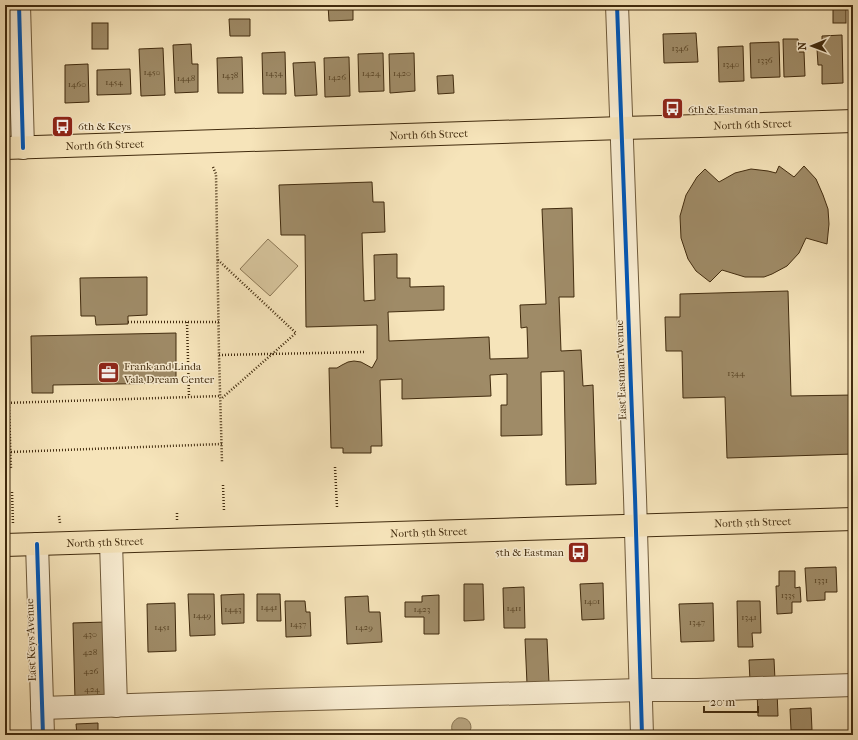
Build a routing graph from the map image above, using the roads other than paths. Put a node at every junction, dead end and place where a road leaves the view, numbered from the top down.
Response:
1 (19, 5) edge
2 (616, 5) edge
3 (853, 122) edge
4 (622, 128) junction
5 (14, 148) edge
6 (853, 519) edge
7 (636, 525) junction
8 (111, 542) junction
9 (37, 544) junction
10 (5, 545) edge
11 (853, 685) edge
12 (641, 690) junction
13 (116, 706) junction
14 (42, 708) junction
15 (43, 735) edge
16 (642, 735) edge

1 - 5 street
2 - 4 street, East Eastman Avenue
3 - 4 main road, North 6th Street
4 - 5 main road, North 6th Street
4 - 7 street, East Eastman Avenue
6 - 7 main road, North 5th Street
7 - 8 main road, North 5th Street
7 - 12 street, East Eastman Avenue
8 - 9 main road, North 5th Street
8 - 13 street
9 - 10 main road, North 5th Street
9 - 14 street, East Keys Avenue
11 - 12 street
12 - 13 street
12 - 16 street, East Eastman Avenue
13 - 14 street
14 - 15 street, East Keys Avenue

